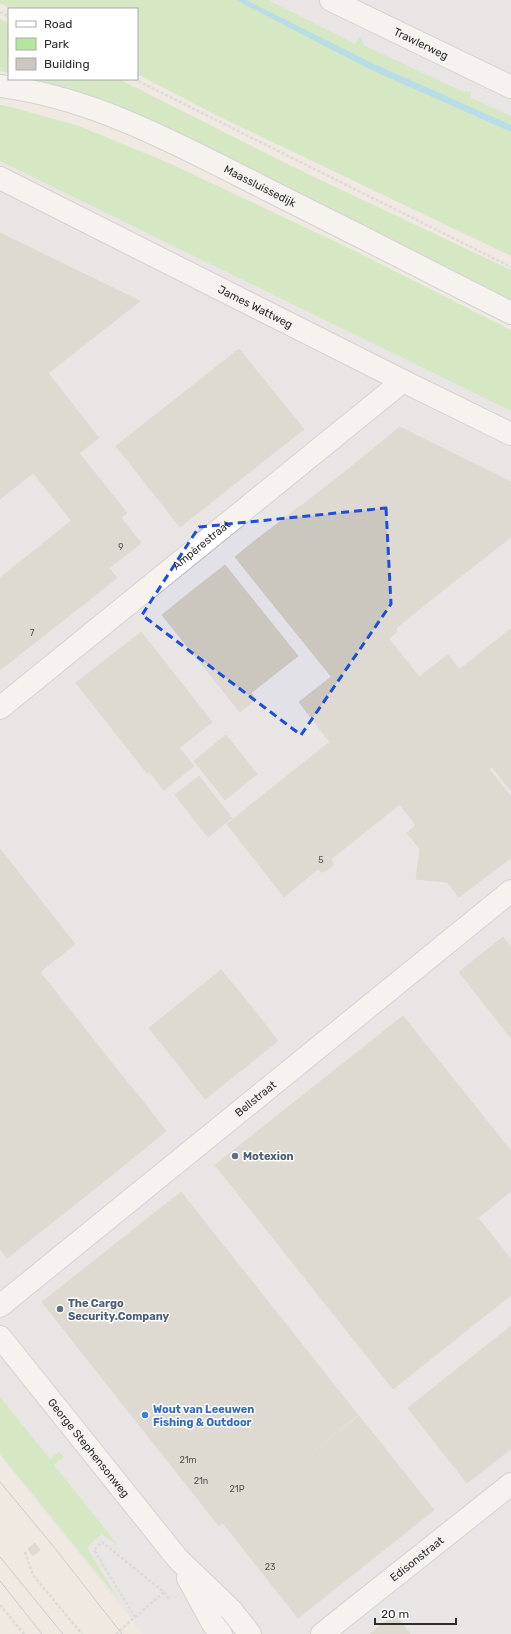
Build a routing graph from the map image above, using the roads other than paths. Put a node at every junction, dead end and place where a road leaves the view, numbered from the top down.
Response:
1 (331, 0) edge
2 (0, 86) edge
3 (511, 87) edge
4 (0, 178) edge
5 (511, 313) edge
6 (403, 381) junction
7 (511, 434) edge
8 (0, 708) edge
9 (511, 891) edge
10 (0, 1306) edge
11 (0, 1338) edge
12 (511, 1484) edge
13 (178, 1559) junction
14 (221, 1634) edge
15 (250, 1634) edge
16 (322, 1634) edge

1 - 3 street, Trawlerweg
2 - 5 street, Maassluissedijk
4 - 6 street, James Wattweg
6 - 7 street, James Wattweg
6 - 8 street, Ampèrestraat
9 - 10 street, Bellstraat
11 - 13 street, George Stephensonweg
12 - 16 street, Edisonstraat
13 - 14 street, George Stephensonweg
13 - 15 street, George Stephensonweg

